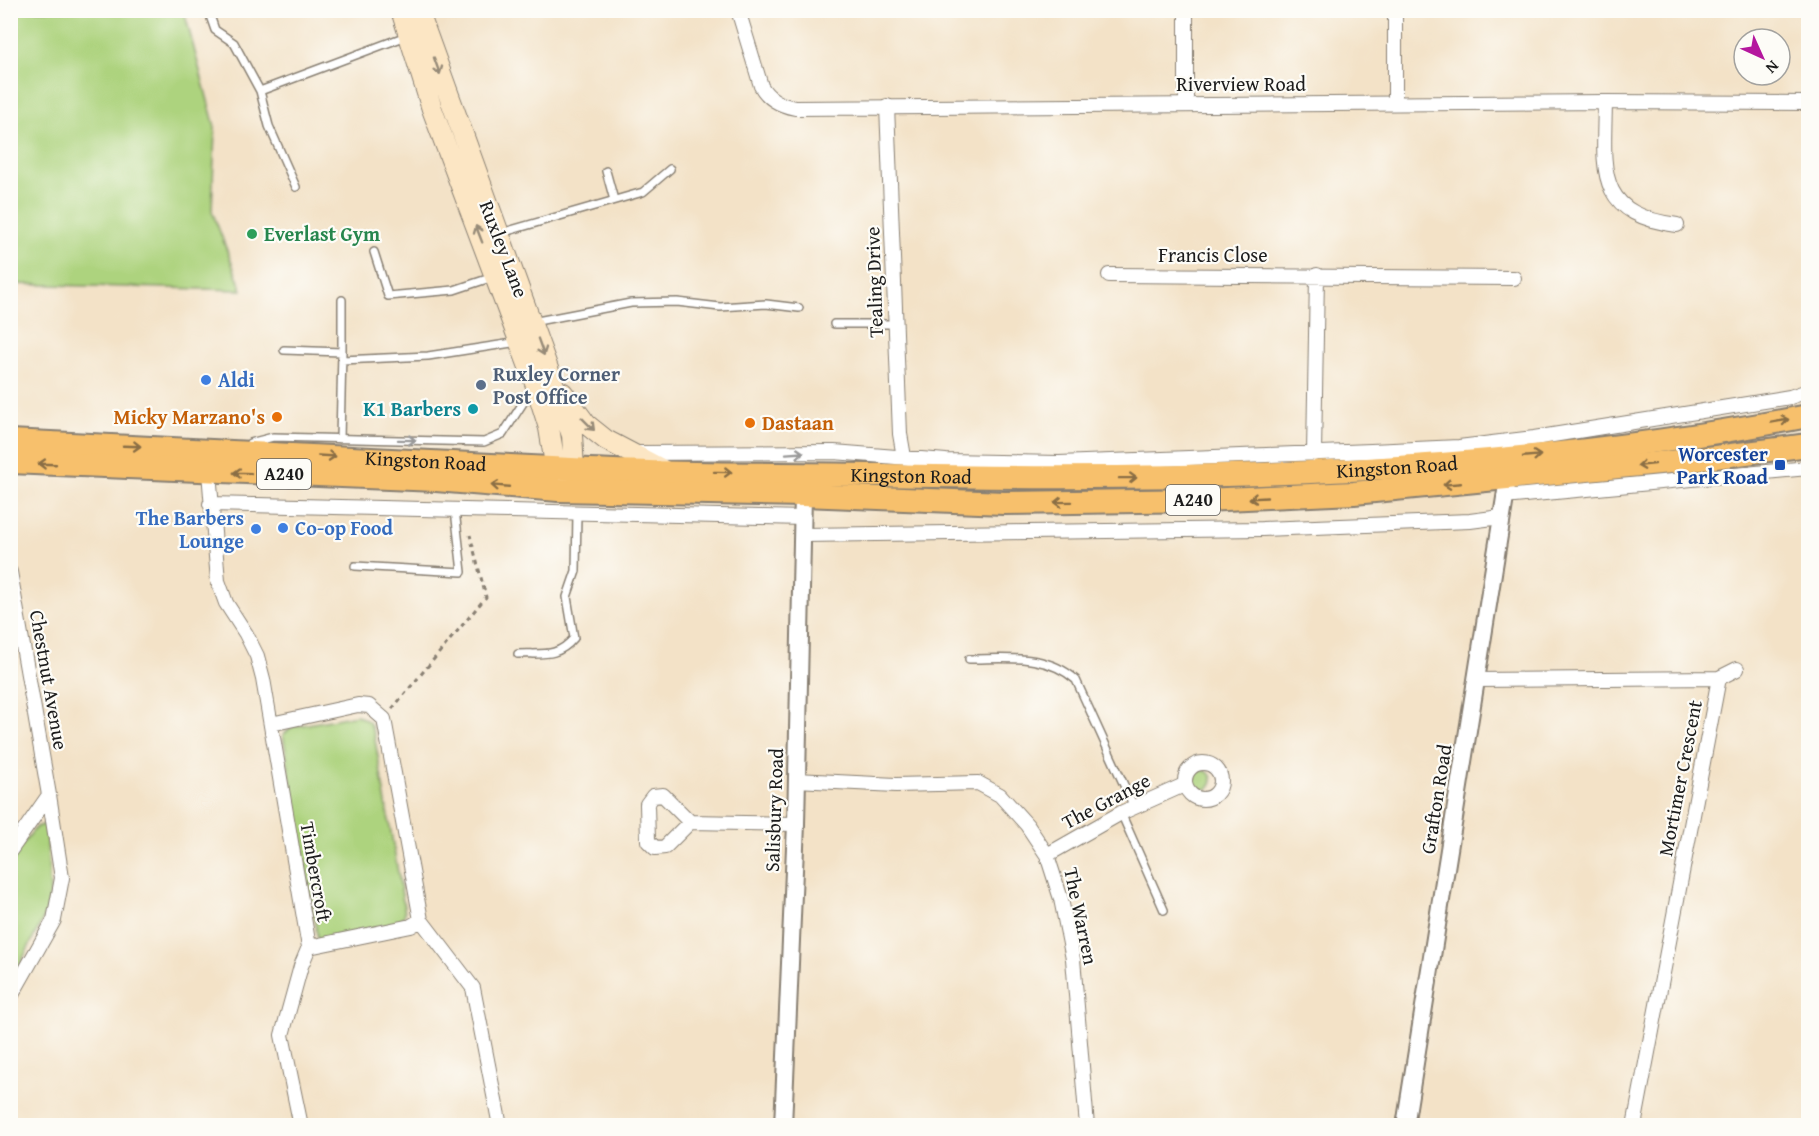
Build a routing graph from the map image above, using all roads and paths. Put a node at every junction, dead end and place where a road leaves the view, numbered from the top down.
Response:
1 (208, 10) edge
2 (401, 10) edge
3 (418, 10) edge
4 (738, 10) edge
5 (1186, 10) edge
6 (1395, 10) edge
7 (416, 33) junction
8 (260, 91) junction
9 (1605, 102) junction
10 (1395, 103) junction
11 (1809, 103) edge
12 (1186, 104) junction
13 (887, 106) junction
14 (670, 169) dead end
15 (606, 171) dead end
16 (296, 187) dead end
17 (614, 200) junction
18 (1677, 225) dead end
19 (498, 234) junction
20 (374, 252) dead end
21 (504, 273) junction
22 (1317, 274) junction
23 (1109, 275) dead end
24 (1514, 278) dead end
25 (342, 300) dead end
26 (799, 308) dead end
27 (834, 324) dead end
28 (895, 324) junction
29 (523, 330) junction
30 (284, 350) dead end
31 (342, 356) junction
32 (544, 381) junction
33 (1809, 391) edge
34 (1809, 416) edge
35 (340, 439) junction
36 (10, 441) edge
37 (1809, 445) edge
38 (224, 450) junction
39 (631, 453) junction
40 (1314, 454) junction
41 (904, 457) junction
42 (10, 462) edge
43 (1809, 468) edge
44 (664, 471) junction
45 (209, 472) junction
46 (568, 486) junction
47 (1506, 488) junction
48 (803, 495) junction
49 (210, 504) junction
50 (460, 510) junction
51 (1501, 517) junction
52 (803, 518) junction
53 (802, 535) junction
54 (355, 566) dead end
55 (10, 572) edge
56 (518, 654) dead end
57 (969, 659) dead end
58 (1737, 669) dead end
59 (1719, 678) junction
60 (1476, 680) junction
61 (384, 718) junction
62 (271, 724) junction
63 (796, 780) junction
64 (1184, 785) dead end
65 (49, 795) junction
66 (1134, 807) junction
67 (1121, 813) junction
68 (690, 822) dead end
69 (796, 824) junction
70 (10, 851) edge
71 (1047, 855) junction
72 (1164, 910) dead end
73 (422, 920) junction
74 (309, 946) junction
75 (10, 999) edge
76 (301, 1125) edge
77 (500, 1125) edge
78 (783, 1125) edge
79 (1087, 1125) edge
80 (1405, 1125) edge
81 (1634, 1125) edge

1 - 8 lane
2 - 7 main road, Ruxley Lane
3 - 7 main road, Ruxley Lane
4 - 13 street, Riverview Road
5 - 12 street
6 - 10 street
7 - 8 lane
7 -> 19 main road, Ruxley Lane
21 -> 7 main road, Ruxley Lane
8 - 16 lane
9 - 10 street, Riverview Road
9 - 11 street, Riverview Road
9 - 18 street
10 - 12 street, Riverview Road
12 - 13 street, Riverview Road
13 - 28 street, Tealing Drive
14 - 17 lane
15 - 17 lane
17 - 19 lane
19 - 21 main road, Ruxley Lane
20 - 21 lane
21 - 29 main road, Ruxley Lane
22 - 23 street, Francis Close
22 - 24 street, Francis Close
22 - 40 street
25 - 31 lane
26 - 29 lane
27 - 28 lane
28 - 41 street, Tealing Drive
29 - 31 lane
29 - 32 main road, Ruxley Lane
30 - 31 lane
31 - 35 lane
35 -> 32 lane
32 -> 39 main road
32 - 46 main road, Ruxley Lane
33 - 40 street, Kingston Road
44 -> 34 highway, Kingston Road / A240
35 - 38 lane
36 -> 38 highway, Kingston Road / A240
37 -> 47 highway, Kingston Road / A240
38 -> 46 highway, Kingston Road / A240
39 -> 41 street, Kingston Road
39 - 44 main road
40 - 41 street, Kingston Road
45 -> 42 highway, Kingston Road / A240
43 - 47 street
44 - 46 highway, Kingston Road / A240
46 -> 45 highway, Kingston Road / A240
45 - 49 street, Timbercroft
46 - 48 highway, Kingston Road / A240
46 - 50 street
46 - 52 street
46 - 56 lane
47 -> 48 highway, Kingston Road / A240
47 - 51 street, Grafton Road
48 - 52 street, Salisbury Road
49 - 50 street
49 - 62 street, Timbercroft
50 - 54 lane
50 - 61 path
51 - 53 street
51 - 60 street, Grafton Road
52 - 53 street, Salisbury Road
53 - 63 street, Salisbury Road
55 - 65 street, Chestnut Avenue
57 - 66 lane
58 - 59 street
59 - 60 street, Mortimer Crescent
59 - 81 street, Mortimer Crescent
60 - 80 street, Grafton Road
61 - 62 street
61 - 73 street
62 - 74 street, Timbercroft
63 - 69 street, Salisbury Road
63 - 71 street, The Warren
64 - 66 street, The Grange
65 - 70 street
65 - 75 street, Chestnut Avenue
66 - 67 street, The Grange
67 - 71 street, The Grange
67 - 72 lane
68 - 69 street
69 - 78 street, Salisbury Road
71 - 79 street, The Warren
73 - 74 street, Timbercroft
73 - 77 street
74 - 76 street

